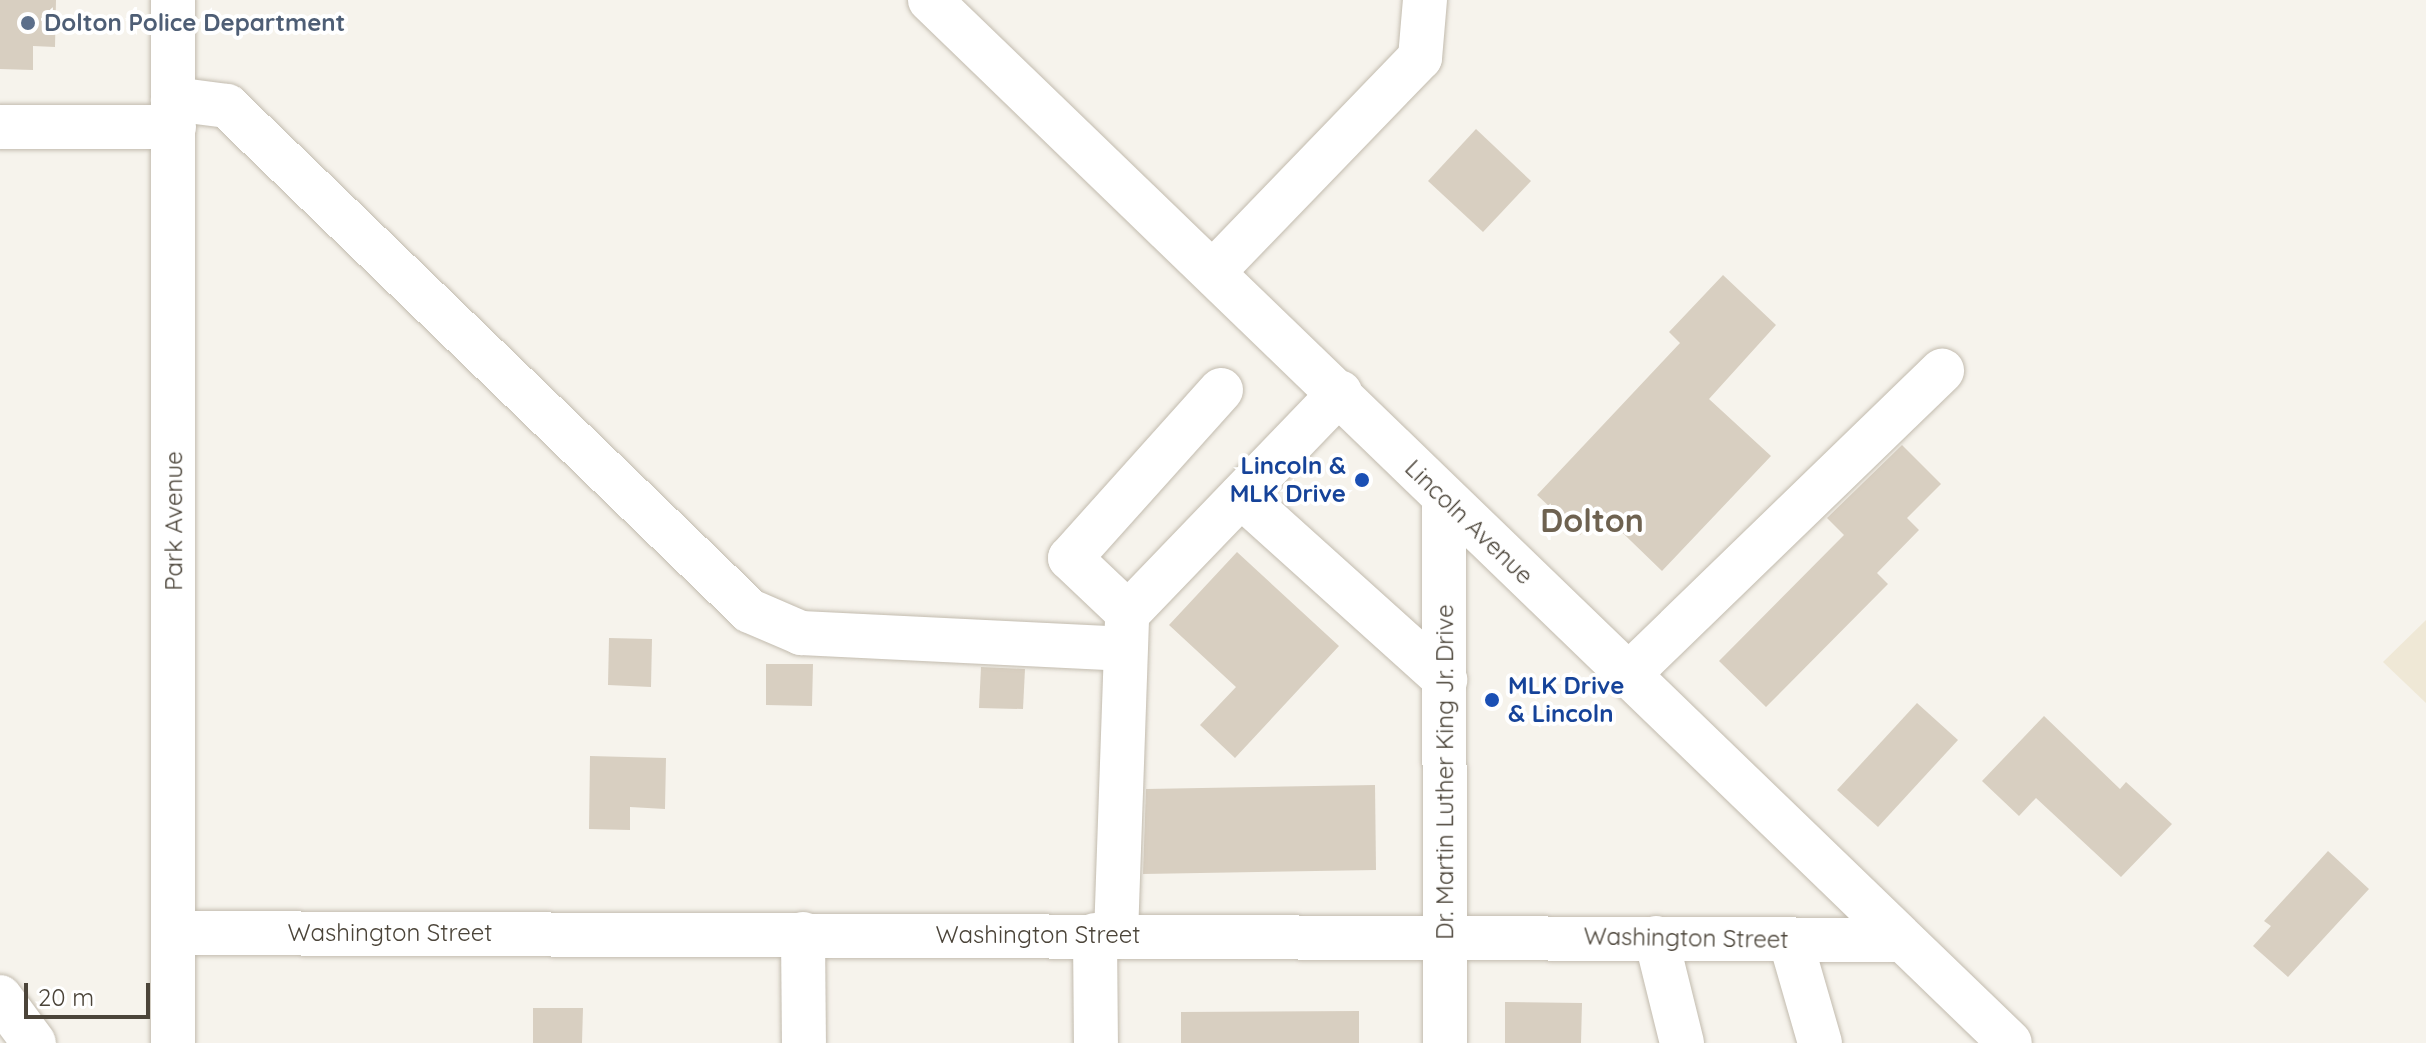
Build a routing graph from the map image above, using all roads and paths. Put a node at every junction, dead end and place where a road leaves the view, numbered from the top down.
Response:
1 (173, 0) edge
2 (930, 0) edge
3 (1425, 0) edge
4 (173, 113) junction
5 (0, 127) edge
6 (1213, 272) junction
7 (1942, 371) dead end
8 (1221, 390) dead end
9 (1340, 393) junction
10 (1241, 496) junction
11 (1444, 502) junction
12 (1126, 631) junction
13 (1629, 674) junction
14 (1445, 680) junction
15 (175, 933) junction
16 (803, 934) junction
17 (1105, 935) junction
18 (1445, 935) junction
19 (1656, 938) junction
20 (1790, 939) junction
21 (1902, 940) junction
22 (0, 997) edge
23 (34, 1043) edge
24 (173, 1043) edge
25 (804, 1043) edge
26 (1096, 1043) edge
27 (1445, 1043) edge
28 (1682, 1043) edge
29 (1820, 1043) edge
30 (2010, 1043) edge

1 - 4 street, Park Avenue
2 - 6 street, Lincoln Avenue
3 - 6 street
4 - 5 street
4 - 12 street
4 - 15 street, Park Avenue
6 - 9 street, Lincoln Avenue
7 - 13 street
8 - 12 street
9 - 10 street
9 - 11 street, Lincoln Avenue
10 - 12 street
10 - 14 street
11 - 13 street, Lincoln Avenue
11 - 14 street, Dr. Martin Luther King Jr. Drive
12 - 17 street
13 - 21 street, Lincoln Avenue
14 - 18 street, Dr. Martin Luther King Jr. Drive
15 - 16 street, Washington Street
15 - 24 street, Park Avenue
16 - 17 street, Washington Street
16 - 25 street
17 - 18 street, Washington Street
17 - 26 street
18 - 19 street, Washington Street
18 - 27 street, Dr. Martin Luther King Jr. Drive
19 - 20 street, Washington Street
19 - 28 street
20 - 21 street, Washington Street
20 - 29 street
21 - 30 street, Lincoln Avenue
22 - 23 street

